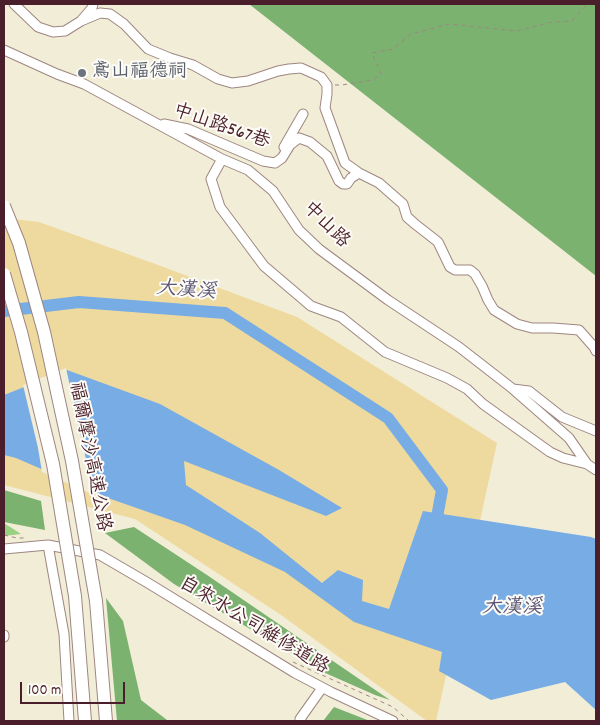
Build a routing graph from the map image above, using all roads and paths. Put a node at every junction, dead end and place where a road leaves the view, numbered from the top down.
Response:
1 (14, 4) edge
2 (93, 4) edge
3 (589, 4) edge
4 (81, 22) junction
5 (4, 50) edge
6 (327, 84) junction
7 (303, 114) dead end
8 (154, 122) junction
9 (222, 159) junction
10 (275, 163) junction
11 (359, 173) junction
12 (4, 206) edge
13 (4, 274) edge
14 (596, 351) edge
15 (513, 389) junction
16 (596, 431) edge
17 (587, 464) junction
18 (596, 470) edge
19 (48, 545) junction
20 (4, 549) edge
21 (322, 688) junction
22 (299, 720) edge
23 (69, 721) edge
24 (85, 721) edge
25 (106, 721) edge
26 (393, 721) edge

1 - 4 street
2 - 4 street
3 - 6 path
4 - 6 street
5 - 8 street, 中山路
6 - 11 street
7 - 10 street
8 - 9 street, 中山路
8 - 10 street, 中山路567巷
9 - 15 street, 中山路
9 - 17 street
10 - 11 street, 中山路567巷
11 - 14 street
12 - 25 highway, 福爾摩沙高速公路, bridge
13 - 24 highway, 福爾摩沙高速公路, bridge
15 - 16 street
15 - 17 street, 中山路
17 - 18 street, 中山路
19 - 20 street, 自來水公司維修道路
19 - 21 street, 自來水公司維修道路
19 - 23 street
21 - 22 street
21 - 26 street, 自來水公司維修道路

